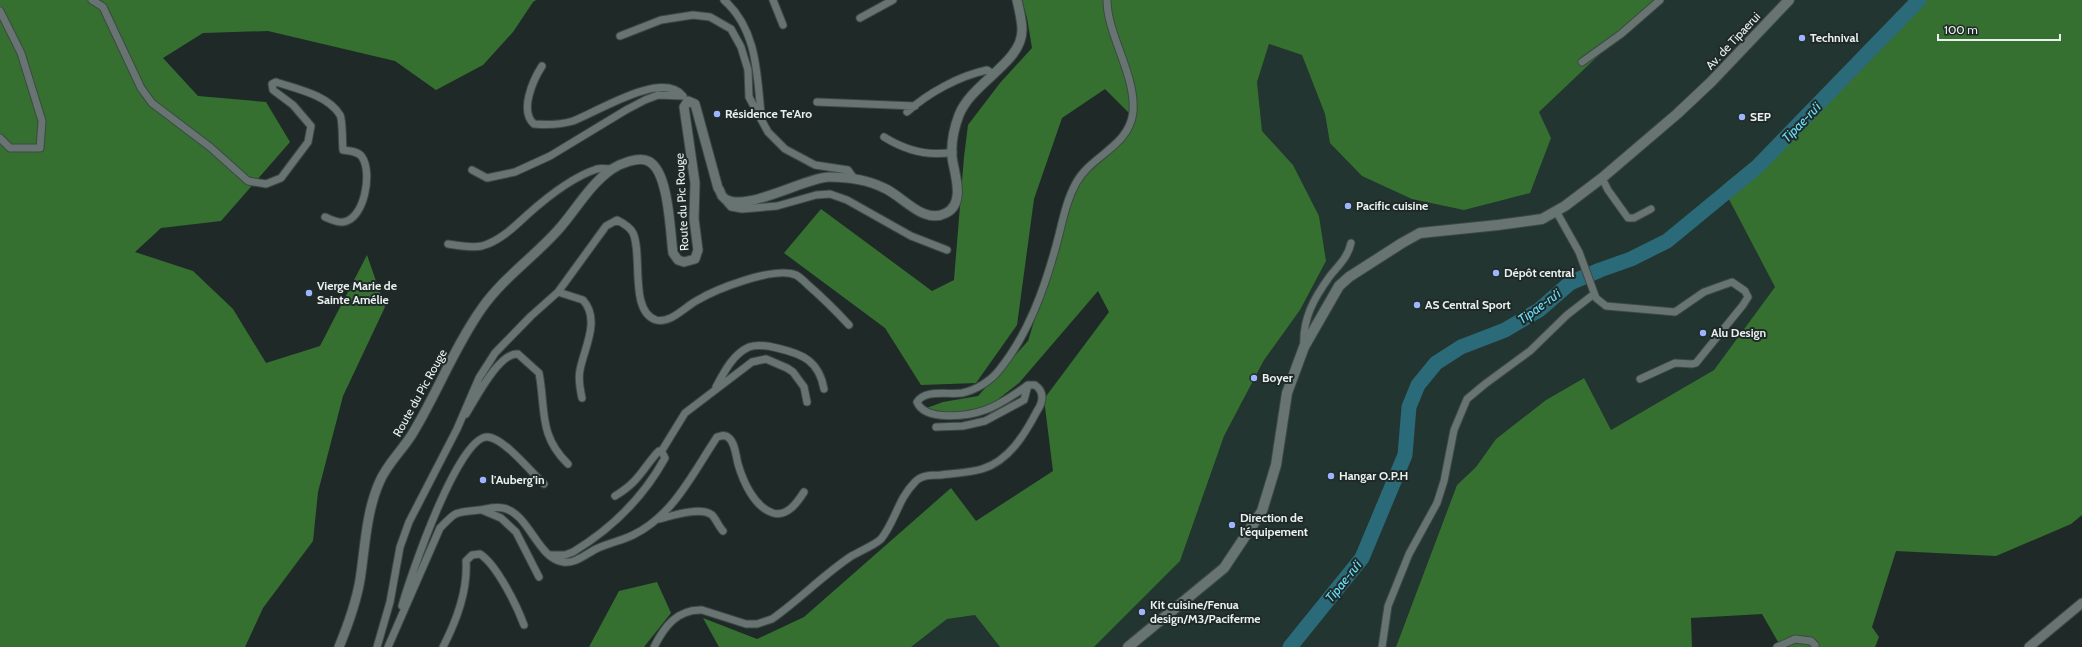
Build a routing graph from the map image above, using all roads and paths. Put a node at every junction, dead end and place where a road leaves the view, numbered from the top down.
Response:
1 (92, 0) edge
2 (724, 0) edge
3 (773, 0) edge
4 (893, 0) edge
5 (1017, 0) edge
6 (1107, 0) edge
7 (1660, 0) edge
8 (1789, 0) edge
9 (0, 11) edge
10 (860, 18) dead end
11 (783, 25) dead end
12 (620, 36) dead end
13 (1582, 62) dead end
14 (542, 66) dead end
15 (993, 74) junction
16 (685, 98) junction
17 (817, 102) dead end
18 (915, 106) junction
19 (907, 112) dead end
20 (761, 118) junction
21 (884, 137) dead end
22 (0, 138) edge
23 (952, 152) junction
24 (612, 169) junction
25 (472, 170) dead end
26 (853, 177) junction
27 (1602, 178) junction
28 (723, 196) junction
29 (1651, 209) dead end
30 (1556, 211) junction
31 (325, 217) dead end
32 (1351, 243) dead end
33 (448, 244) dead end
34 (946, 250) dead end
35 (1593, 290) junction
36 (558, 292) junction
37 (849, 325) dead end
38 (1304, 347) junction
39 (1640, 380) dead end
40 (1028, 385) junction
41 (824, 389) dead end
42 (714, 391) junction
43 (582, 398) dead end
44 (807, 402) dead end
45 (936, 427) dead end
46 (457, 429) junction
47 (661, 452) junction
48 (568, 464) dead end
49 (544, 484) dead end
50 (804, 492) dead end
51 (615, 496) dead end
52 (481, 509) junction
53 (659, 519) junction
54 (723, 531) dead end
55 (551, 555) junction
56 (539, 577) dead end
57 (2082, 603) edge
58 (400, 616) junction
59 (524, 625) dead end
60 (1815, 645) dead end
61 (339, 647) edge
62 (377, 647) edge
63 (388, 647) edge
64 (443, 647) edge
65 (654, 647) edge
66 (1128, 647) edge
67 (1382, 647) edge
68 (1777, 647) edge
69 (2029, 647) edge

1 - 31 street
2 - 20 street
3 - 11 street
4 - 10 street
5 - 15 street
6 - 40 street
7 - 13 street
8 - 27 main road, Av. de Tipaerui
9 - 22 street
12 - 20 street
14 - 16 street
15 - 18 street
15 - 23 street
16 - 24 street, Route du Pic Rouge
16 - 25 street
16 - 28 street
17 - 18 street
18 - 19 street
20 - 26 street
21 - 23 street
23 - 26 street
24 - 33 street
24 - 61 street, Route du Pic Rouge
26 - 28 street
27 - 29 street
27 - 30 main road, Av. de Tipaerui
28 - 34 street
30 - 35 street
30 - 38 main road, Av. de Tipaerui
32 - 38 street
35 - 39 street
35 - 67 street
36 - 37 street
36 - 43 street
36 - 46 street
38 - 66 main road, Av. de Tipaerui
40 - 45 street
40 - 65 street
41 - 42 street
42 - 44 street
42 - 47 street
46 - 48 street
46 - 62 street
47 - 51 street
47 - 55 street
49 - 58 street
50 - 53 street
52 - 55 street
52 - 56 street
52 - 58 street
53 - 54 street
53 - 55 street
57 - 69 street
58 - 63 street
59 - 64 street
60 - 68 street

